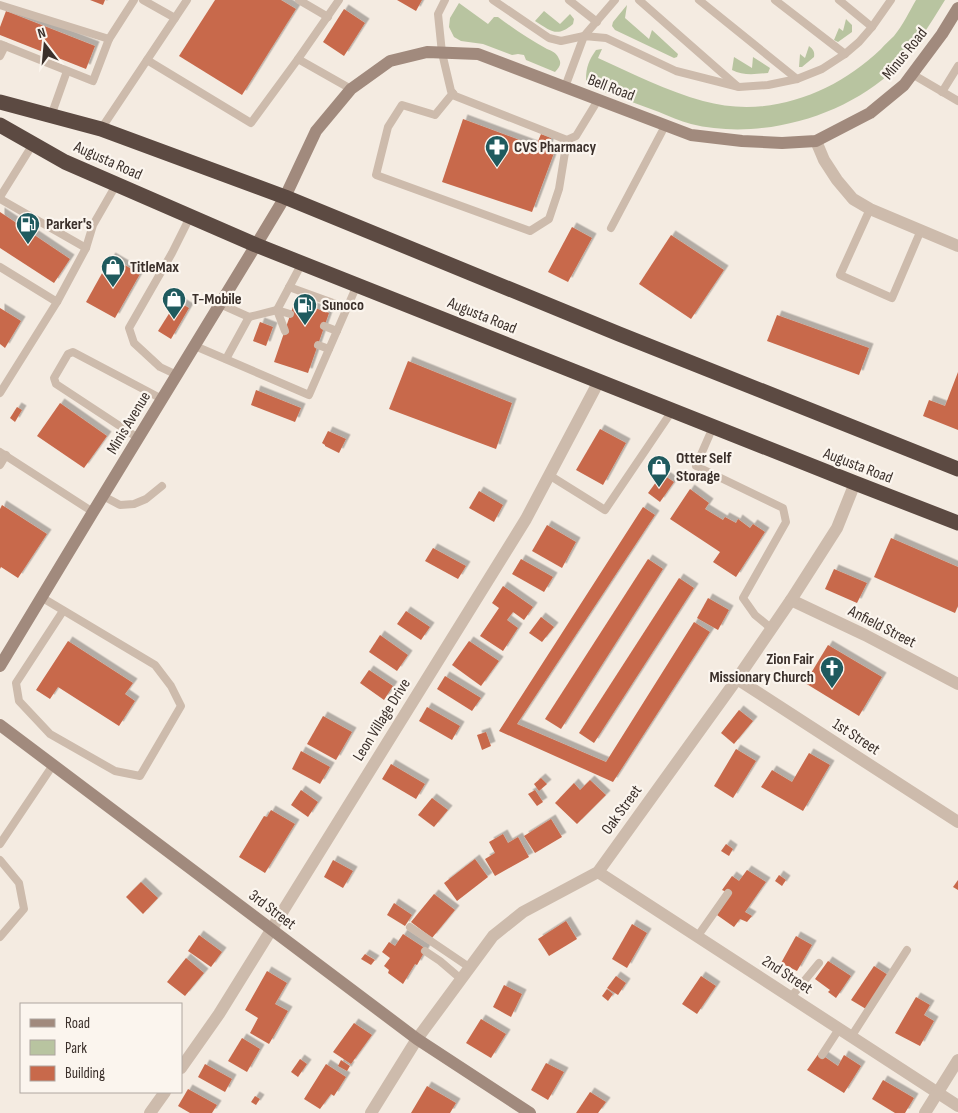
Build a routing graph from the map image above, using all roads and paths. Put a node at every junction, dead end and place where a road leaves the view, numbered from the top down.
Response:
1 (134, 0) edge
2 (143, 0) edge
3 (186, 0) edge
4 (299, 0) edge
5 (339, 0) edge
6 (445, 0) edge
7 (493, 0) edge
8 (570, 0) edge
9 (615, 0) edge
10 (639, 0) edge
11 (699, 0) edge
12 (775, 0) edge
13 (838, 0) edge
14 (891, 0) edge
15 (0, 5) edge
16 (958, 8) edge
17 (175, 18) junction
18 (328, 18) junction
19 (597, 22) junction
20 (872, 28) junction
21 (584, 36) junction
22 (109, 39) junction
23 (2, 45) edge
24 (442, 53) junction
25 (845, 54) junction
26 (0, 56) edge
27 (298, 59) junction
28 (147, 60) junction
29 (958, 66) edge
30 (67, 71) junction
31 (912, 74) junction
32 (797, 79) junction
33 (565, 87) junction
34 (739, 87) junction
35 (351, 89) junction
36 (942, 92) junction
37 (452, 94) junction
38 (598, 100) junction
39 (958, 101) edge
40 (0, 102) edge
41 (51, 116) junction
42 (0, 125) edge
43 (665, 126) junction
44 (101, 129) junction
45 (567, 140) junction
46 (816, 141) junction
47 (33, 144) junction
48 (116, 184) junction
49 (285, 196) junction
50 (0, 198) edge
51 (870, 209) junction
52 (190, 217) junction
53 (611, 228) dead end
54 (921, 230) junction
55 (256, 245) junction
56 (958, 246) edge
57 (86, 248) junction
58 (302, 264) junction
59 (0, 267) edge
60 (357, 285) junction
61 (289, 288) junction
62 (57, 302) junction
63 (220, 304) junction
64 (347, 308) junction
65 (277, 310) junction
66 (290, 314) dead end
67 (249, 317) junction
68 (324, 326) dead end
69 (284, 331) dead end
70 (337, 331) junction
71 (318, 345) dead end
72 (194, 346) junction
73 (329, 349) junction
74 (226, 359) junction
75 (177, 375) junction
76 (598, 381) junction
77 (0, 393) edge
78 (162, 399) junction
79 (672, 411) junction
80 (845, 425) junction
81 (713, 427) junction
82 (138, 438) junction
83 (3, 454) edge
84 (958, 458) edge
85 (0, 465) edge
86 (958, 469) edge
87 (549, 475) junction
88 (854, 484) junction
89 (162, 486) dead end
90 (103, 496) junction
91 (93, 512) junction
92 (958, 523) edge
93 (41, 598) junction
94 (791, 600) junction
95 (63, 611) junction
96 (772, 628) junction
97 (0, 666) edge
98 (737, 679) junction
99 (958, 684) edge
100 (0, 725) edge
101 (53, 765) junction
102 (958, 822) edge
103 (0, 844) edge
104 (0, 860) edge
105 (598, 872) junction
106 (728, 893) dead end
107 (410, 927) dead end
108 (271, 929) junction
109 (0, 937) edge
110 (697, 937) junction
111 (907, 950) dead end
112 (425, 951) dead end
113 (819, 962) dead end
114 (469, 967) junction
115 (461, 979) junction
116 (791, 997) junction
117 (839, 1029) junction
118 (851, 1037) junction
119 (417, 1039) junction
120 (822, 1054) dead end
121 (958, 1060) edge
122 (182, 1067) edge
123 (937, 1092) junction
124 (164, 1093) edge
125 (958, 1106) edge
126 (150, 1113) edge
127 (371, 1113) edge
128 (530, 1113) edge
129 (925, 1113) edge

1 - 22 lane
2 - 17 lane
3 - 17 lane
4 - 18 lane
5 - 18 lane
6 - 24 lane
7 - 21 lane
8 - 19 lane
9 - 19 lane
10 - 34 lane
11 - 32 lane
12 - 25 lane
13 - 20 lane
14 - 20 lane
15 - 22 lane
16 - 31 street, Minus Road
17 - 28 lane
18 - 27 lane
19 - 21 lane
20 - 25 lane
21 - 33 lane
21 - 34 lane
22 - 30 lane
23 - 26 lane
23 - 30 lane
24 - 33 street, Bell Road
24 - 35 street, Bell Road
24 - 37 lane
25 - 32 lane
27 - 28 lane
27 - 35 lane
28 - 44 lane
29 - 36 lane
30 - 41 lane
31 - 36 lane
31 - 46 street, Minus Road
32 - 34 lane
33 - 38 street, Bell Road
35 - 49 street, Bell Road
36 - 39 lane
37 - 45 lane
37 - 45 lane
38 - 43 street, Bell Road
38 - 45 lane
40 - 41 highway, Augusta Road
41 - 44 highway, Augusta Road
42 - 47 highway, Augusta Road
43 - 46 street, Bell Road
43 - 53 lane
44 - 49 highway, Augusta Road
46 - 51 street
47 - 48 highway, Augusta Road
47 - 50 lane
48 - 52 highway, Augusta Road
48 - 57 lane
49 - 55 street, Minis Avenue
49 - 80 highway, Augusta Road
50 - 57 lane
51 - 54 street
51 - 54 lane
52 - 55 highway, Augusta Road
52 - 75 lane
54 - 56 street
55 - 58 highway, Augusta Road
55 - 63 street, Minis Avenue
57 - 62 lane
58 - 60 highway, Augusta Road
58 - 61 lane
59 - 62 lane
60 - 64 lane
60 - 76 highway, Augusta Road
61 - 64 lane
61 - 65 lane
62 - 77 lane
63 - 67 lane
63 - 72 street, Minis Avenue
64 - 70 lane
65 - 66 lane
65 - 67 lane
65 - 69 lane
67 - 74 lane
68 - 70 lane
70 - 73 lane
71 - 73 lane
72 - 74 lane
72 - 75 street, Minis Avenue
73 - 74 lane
75 - 78 street, Minis Avenue
76 - 79 highway, Augusta Road
76 - 87 street, Leon Village Drive
78 - 82 street, Minis Avenue
78 - 82 lane
79 - 81 highway, Augusta Road
79 - 87 lane
80 - 84 highway
80 - 86 highway
81 - 88 highway, Augusta Road
81 - 96 lane
82 - 90 street, Minis Avenue
83 - 85 lane
83 - 91 lane
87 - 108 street, Leon Village Drive
88 - 92 highway, Augusta Road
88 - 94 street, Oak Street
89 - 90 lane
90 - 91 street, Minis Avenue
91 - 93 street, Minis Avenue
93 - 95 lane
93 - 97 street, Minis Avenue
94 - 96 street, Oak Street
94 - 99 street, Anfield Street
95 - 95 lane
96 - 98 street, Oak Street
98 - 102 street, 1st Street
98 - 105 street, Oak Street
100 - 101 street, 3rd Street
101 - 103 lane
101 - 108 street, 3rd Street
104 - 109 lane
105 - 110 street, 2nd Street
105 - 114 street, Oak Street
106 - 110 lane
107 - 114 lane
108 - 119 street, 3rd Street
108 - 122 street, Leon Village Drive
110 - 116 street, 2nd Street
111 - 118 lane
112 - 115 lane
113 - 116 lane
114 - 115 street, Oak Street
115 - 119 street, Oak Street
116 - 117 street, 2nd Street
117 - 118 street, 2nd Street
117 - 120 lane
118 - 123 street, 2nd Street
119 - 127 street, Oak Street
119 - 128 street, 3rd Street
121 - 123 street
123 - 125 street, 2nd Street
123 - 129 street
124 - 126 street

